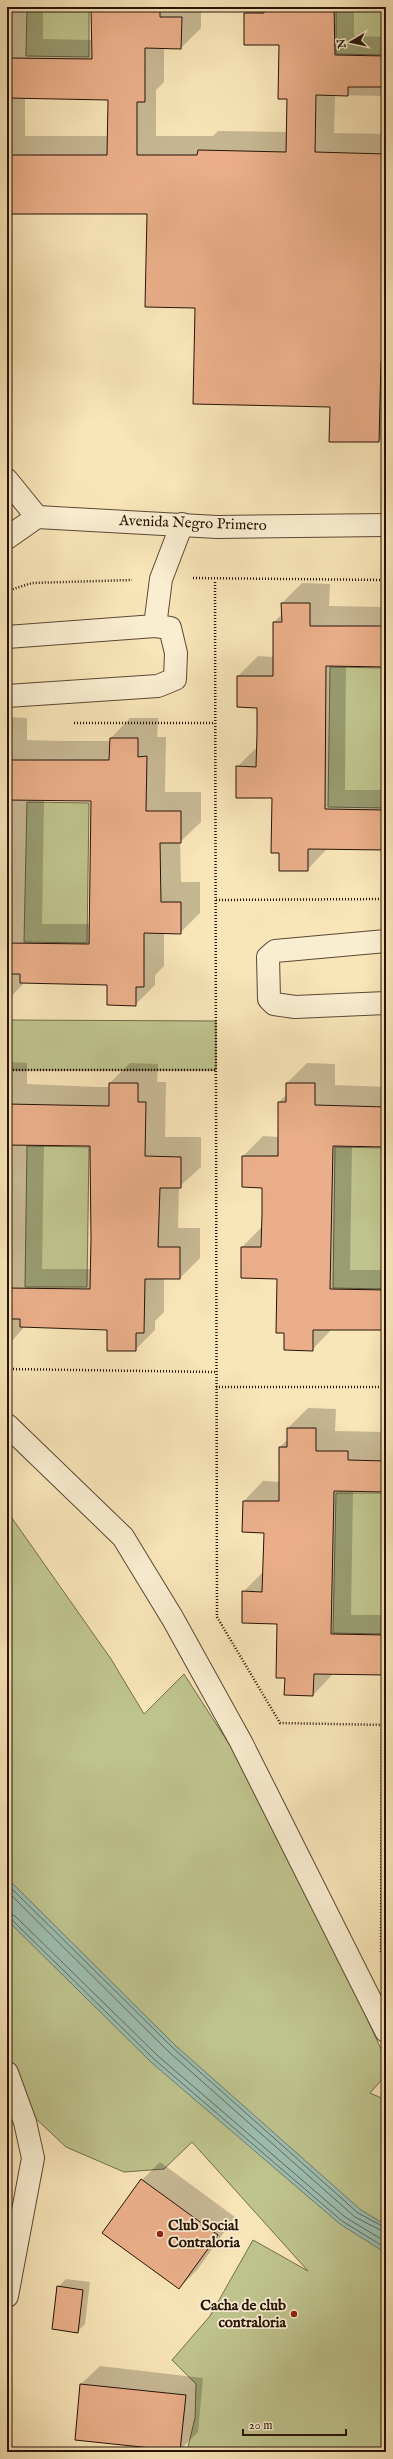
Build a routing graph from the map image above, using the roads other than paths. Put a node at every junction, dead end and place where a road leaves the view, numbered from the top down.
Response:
1 (7, 480) edge
2 (37, 517) junction
3 (182, 524) junction
4 (386, 525) edge
5 (7, 538) edge
6 (156, 626) junction
7 (7, 637) edge
8 (7, 696) edge
9 (386, 941) edge
10 (386, 1003) edge
11 (7, 1425) edge
12 (386, 2031) edge
13 (7, 2073) edge
14 (9, 2263) edge
15 (7, 2296) edge

1 - 2 street
2 - 3 street, Avenida Negro Primero
2 - 5 street
3 - 4 street, Avenida Negro Primero
3 - 6 street
6 - 7 street
6 - 8 street
9 - 10 street
11 - 12 street
13 - 14 street
14 - 15 street

